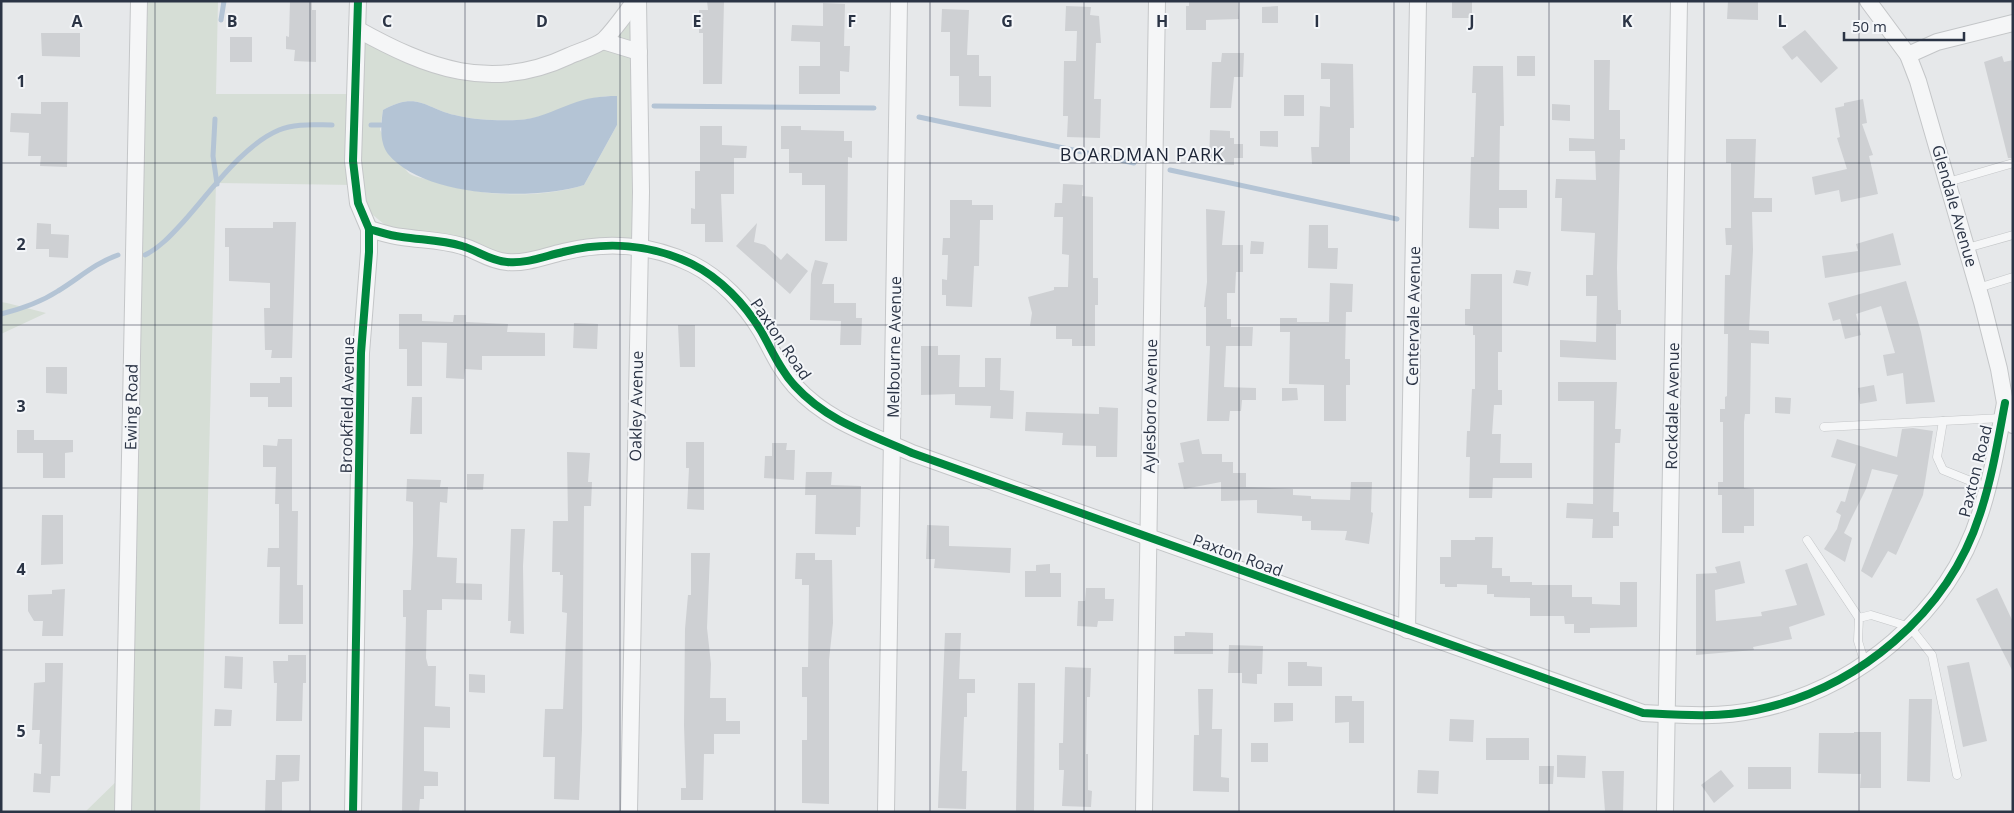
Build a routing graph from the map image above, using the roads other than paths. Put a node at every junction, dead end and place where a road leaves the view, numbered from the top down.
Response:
1 (139, 1) edge
2 (358, 1) edge
3 (637, 1) edge
4 (899, 1) edge
5 (1156, 1) edge
6 (1418, 1) edge
7 (1679, 1) edge
8 (1868, 1) edge
9 (2013, 23) edge
10 (357, 29) junction
11 (603, 41) junction
12 (639, 52) junction
13 (1908, 55) junction
14 (2013, 163) edge
15 (1948, 182) junction
16 (369, 229) junction
17 (2013, 235) edge
18 (639, 248) junction
19 (1967, 248) junction
20 (2013, 278) edge
21 (1978, 288) junction
22 (2006, 367) edge
23 (2006, 416) edge
24 (1943, 421) junction
25 (1824, 428) dead end
26 (892, 444) junction
27 (1988, 488) junction
28 (1148, 537) junction
29 (1807, 540) dead end
30 (1859, 618) junction
31 (1910, 627) junction
32 (1407, 630) junction
33 (1865, 664) junction
34 (1666, 714) junction
35 (1957, 776) dead end
36 (123, 812) edge
37 (353, 812) edge
38 (629, 812) edge
39 (886, 812) edge
40 (1144, 812) edge
41 (1665, 812) edge

1 - 36 street, Ewing Road
2 - 10 street, Brookfield Avenue
3 - 11 street
3 - 12 street, Oakley Avenue
4 - 26 street, Melbourne Avenue
5 - 28 street, Aylesboro Avenue
6 - 32 street, Centervale Avenue
7 - 34 street, Rockdale Avenue
8 - 13 street, Glendale Avenue
9 - 13 street
10 - 11 street
10 - 16 street, Brookfield Avenue
11 - 12 street
12 - 18 street, Oakley Avenue
13 - 15 street, Glendale Avenue
14 - 15 lane
15 - 19 street, Glendale Avenue
16 - 18 street, Paxton Road
16 - 37 street, Brookfield Avenue
17 - 19 lane
18 - 26 street, Paxton Road
18 - 38 street, Oakley Avenue
19 - 21 street, Glendale Avenue
20 - 21 lane
21 - 22 street, Glendale Avenue
22 - 23 street, Glendale Avenue
23 - 24 lane
23 - 27 street, Paxton Road
24 - 25 lane
24 - 27 lane
26 - 28 street, Paxton Road
26 - 39 street, Melbourne Avenue
27 - 31 street, Paxton Road
28 - 32 street, Paxton Road
28 - 40 street, Aylesboro Avenue
29 - 30 lane
30 - 31 lane
30 - 33 lane
31 - 33 street, Paxton Road
31 - 35 lane
32 - 34 street, Paxton Road
33 - 34 street, Paxton Road
34 - 41 street, Rockdale Avenue

